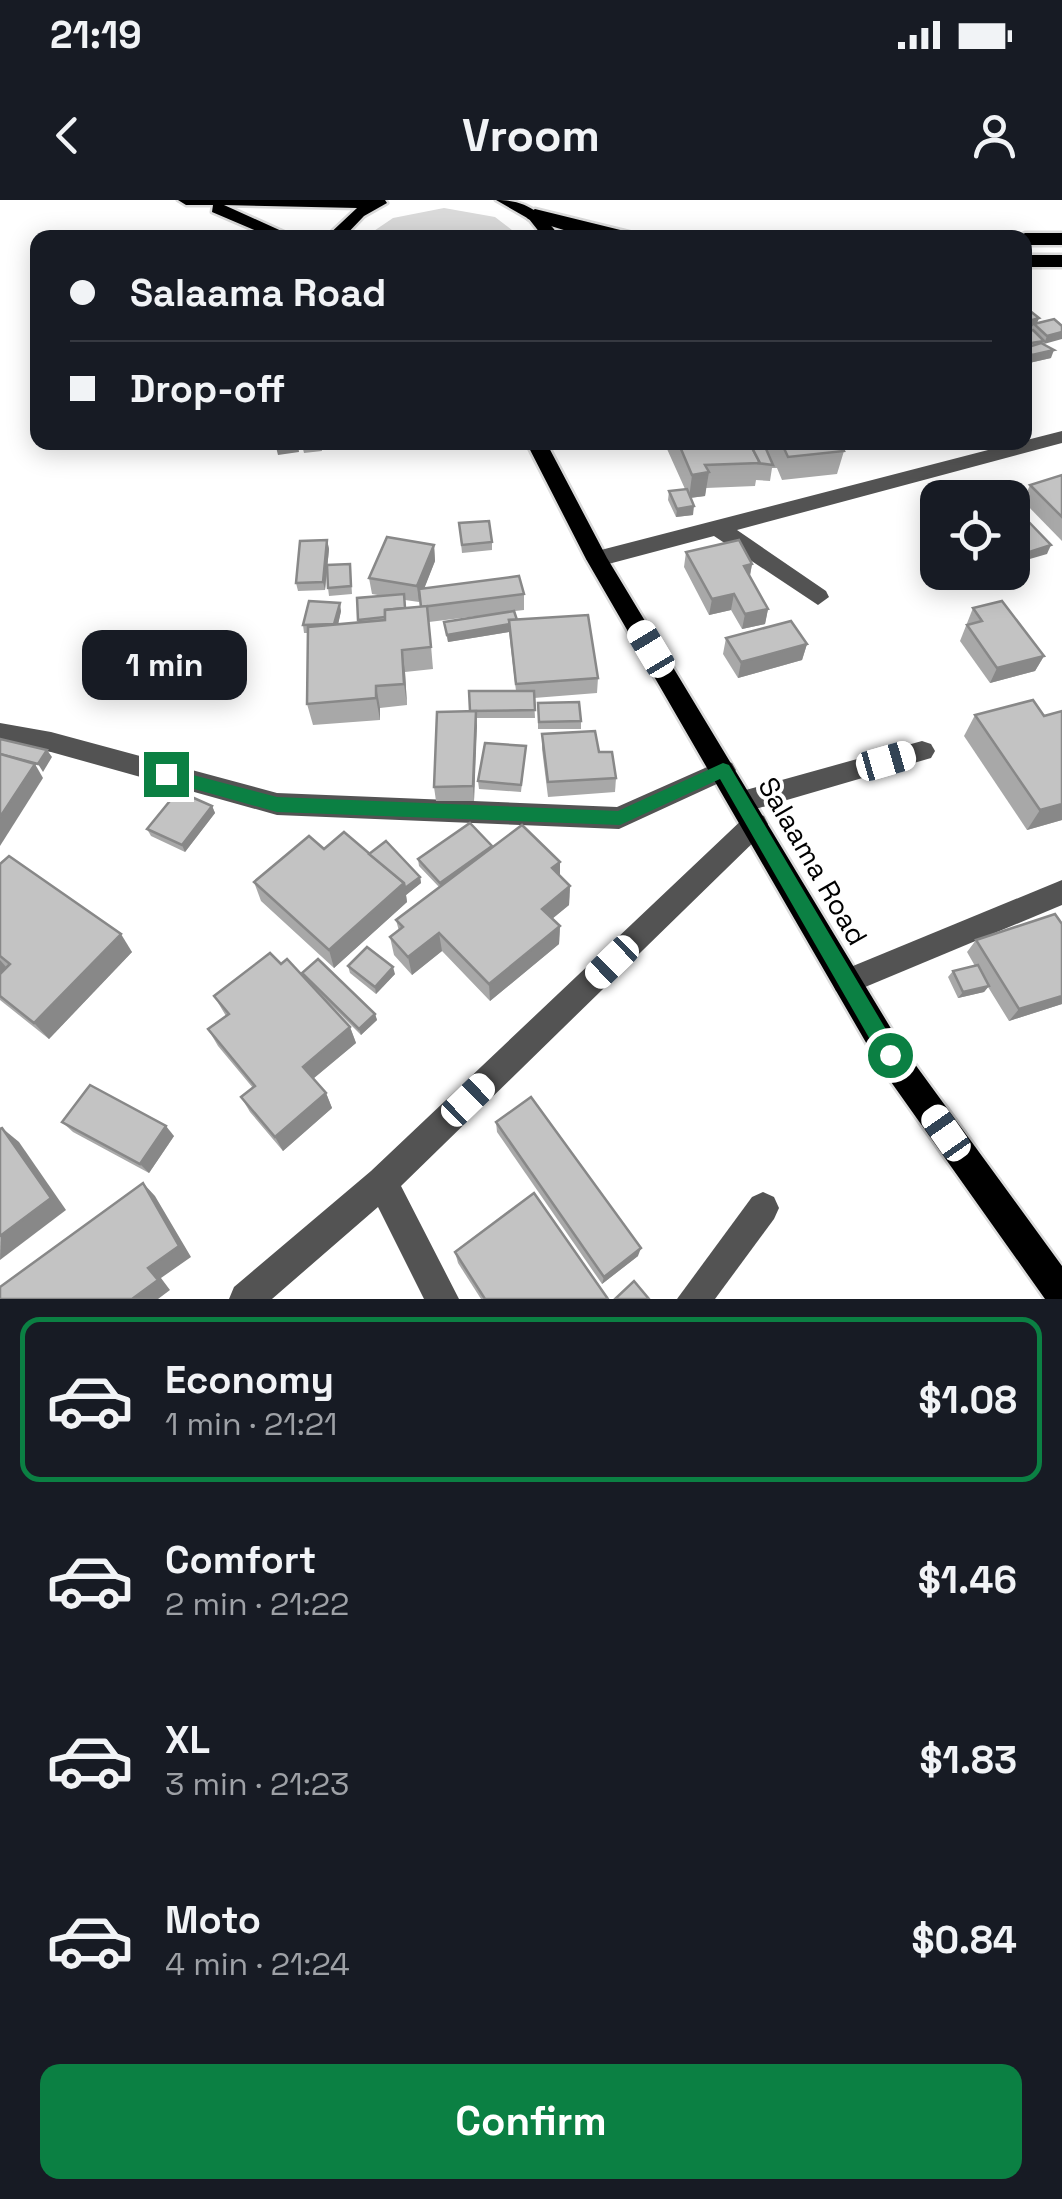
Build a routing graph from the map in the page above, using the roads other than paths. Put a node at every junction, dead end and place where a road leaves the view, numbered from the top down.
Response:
1 (186, 200) edge
2 (194, 201) edge
3 (383, 201) edge
4 (510, 201) edge
5 (536, 215) junction
6 (268, 230) edge
7 (341, 230) edge
8 (547, 230) edge
9 (593, 230) edge
10 (1032, 239) edge
11 (1062, 239) edge
12 (1032, 261) edge
13 (1062, 261) edge
14 (1062, 438) edge
15 (1032, 446) edge
16 (540, 450) edge
17 (1017, 450) edge
18 (720, 530) junction
19 (597, 559) junction
20 (818, 597) dead end
21 (0, 733) edge
22 (922, 751) dead end
23 (723, 770) junction
24 (749, 813) junction
25 (1062, 892) edge
26 (846, 982) junction
27 (382, 1182) junction
28 (763, 1208) dead end
29 (1062, 1294) edge
30 (246, 1299) edge
31 (442, 1299) edge
32 (694, 1299) edge

1 - 2 main road
2 - 3 main road
2 - 6 main road
3 - 7 main road
4 - 5 main road
5 - 8 main road
5 - 9 highway
10 - 11 highway
12 - 13 highway
14 - 15 street
16 - 19 main road, Salaama Road
17 - 18 street
18 - 19 street
18 - 20 street
19 - 23 main road, Salaama Road
21 - 23 street
22 - 24 street
23 - 24 main road, Salaama Road
24 - 26 main road, Salaama Road
24 - 27 street
25 - 26 street
26 - 29 main road, Salaama Road
27 - 30 street
27 - 31 street
28 - 32 street

